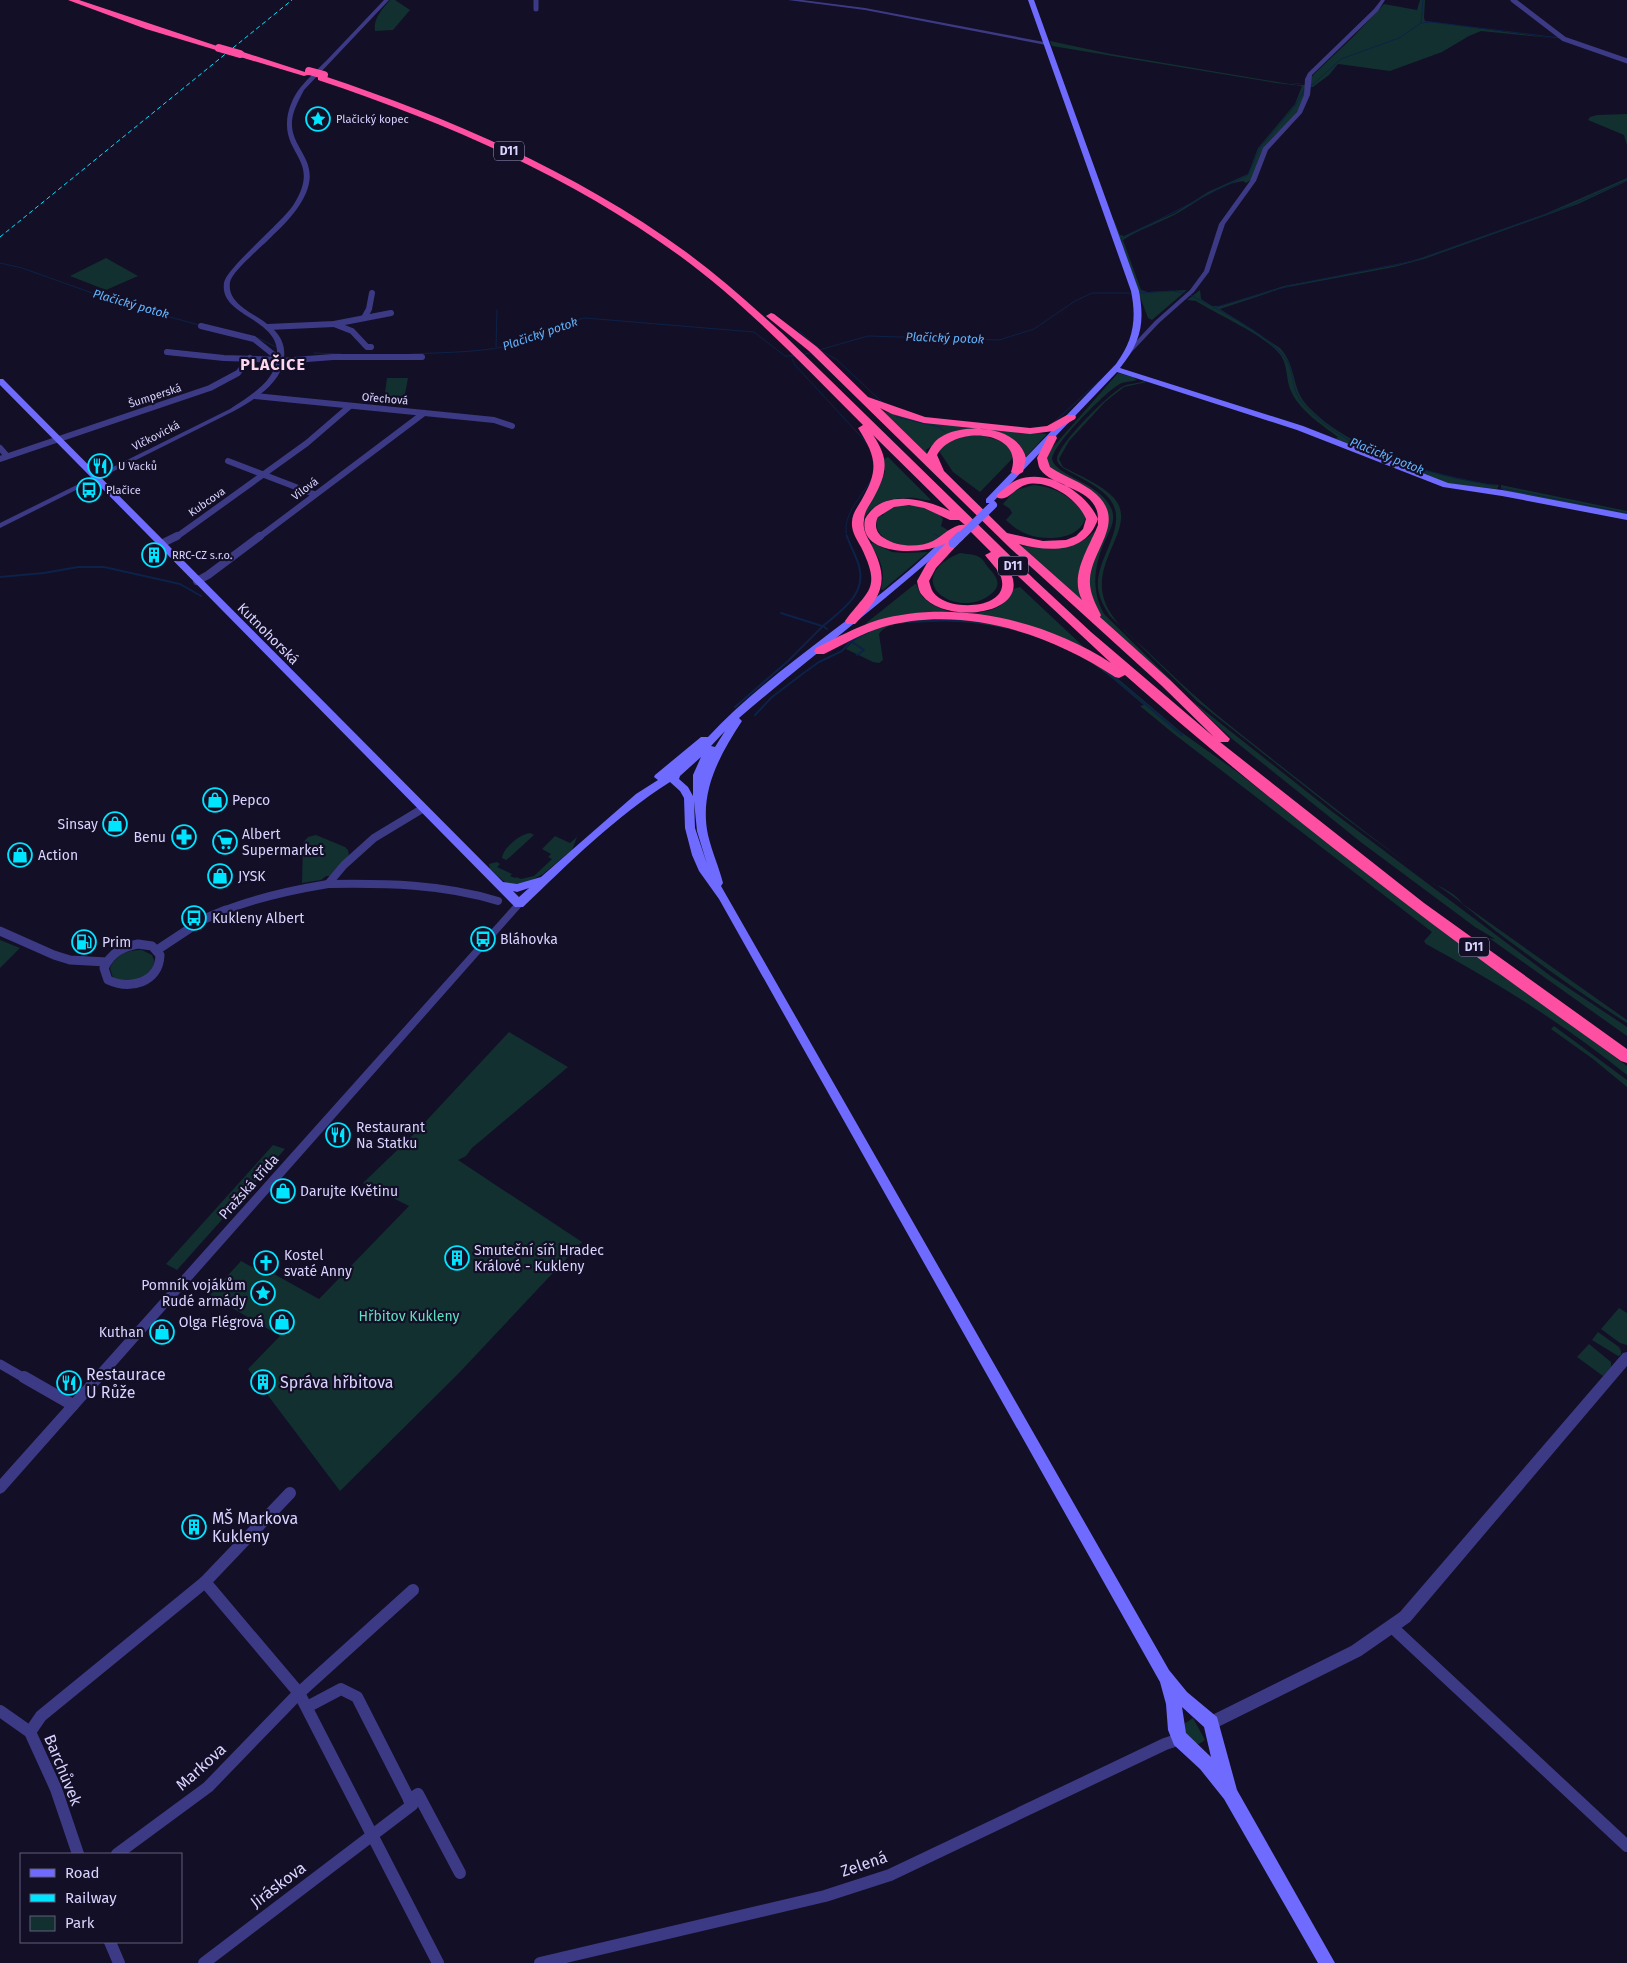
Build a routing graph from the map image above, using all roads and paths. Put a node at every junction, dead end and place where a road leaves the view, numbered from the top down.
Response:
1 (72, 0) edge
2 (83, 0) edge
3 (387, 0) edge
4 (536, 0) edge
5 (790, 0) edge
6 (1031, 0) edge
7 (1383, 0) edge
8 (1513, 0) edge
9 (536, 9) dead end
10 (1046, 43) junction
11 (221, 46) junction
12 (1627, 60) edge
13 (323, 77) junction
14 (372, 293) dead end
15 (391, 313) dead end
16 (364, 318) junction
17 (1157, 322) junction
18 (334, 324) junction
19 (1139, 325) junction
20 (201, 326) dead end
21 (268, 327) junction
22 (372, 347) dead end
23 (167, 352) dead end
24 (806, 356) junction
25 (422, 357) dead end
26 (1124, 357) junction
27 (250, 358) junction
28 (281, 361) junction
29 (1116, 369) junction
30 (0, 382) edge
31 (852, 388) junction
32 (255, 396) junction
33 (350, 406) junction
34 (424, 413) junction
35 (1071, 417) junction
36 (512, 426) dead end
37 (862, 427) junction
38 (1052, 438) junction
39 (57, 439) junction
40 (0, 448) edge
41 (7, 456) junction
42 (1033, 458) junction
43 (0, 459) edge
44 (228, 461) dead end
45 (1017, 472) junction
46 (264, 475) junction
47 (942, 476) junction
48 (97, 479) junction
49 (314, 494) junction
50 (1002, 496) junction
51 (991, 503) junction
52 (1627, 517) edge
53 (957, 523) junction
54 (0, 526) edge
55 (995, 528) junction
56 (950, 540) junction
57 (161, 544) junction
58 (991, 555) junction
59 (197, 581) junction
60 (852, 621) junction
61 (1110, 634) junction
62 (820, 652) junction
63 (1134, 686) junction
64 (740, 715) junction
65 (1224, 740) junction
66 (1232, 758) junction
67 (679, 772) junction
68 (696, 778) junction
69 (680, 785) junction
70 (633, 803) junction
71 (700, 804) junction
72 (422, 809) junction
73 (561, 864) junction
74 (496, 881) junction
75 (328, 884) junction
76 (723, 896) junction
77 (498, 901) dead end
78 (519, 904) junction
79 (0, 931) edge
80 (157, 950) junction
81 (107, 962) junction
82 (1627, 1045) edge
83 (1627, 1057) edge
84 (1627, 1357) edge
85 (0, 1364) edge
86 (73, 1405) junction
87 (0, 1488) edge
88 (290, 1493) dead end
89 (206, 1582) junction
90 (413, 1590) dead end
91 (1392, 1627) junction
92 (1164, 1675) junction
93 (299, 1693) junction
94 (307, 1707) junction
95 (0, 1711) edge
96 (1196, 1711) junction
97 (1212, 1728) junction
98 (30, 1732) junction
99 (1182, 1738) junction
100 (1230, 1793) junction
101 (409, 1800) junction
102 (372, 1835) junction
103 (1627, 1846) edge
104 (78, 1853) edge
105 (118, 1853) edge
106 (460, 1873) dead end
107 (110, 1943) edge
108 (119, 1963) edge
109 (204, 1963) edge
110 (438, 1963) edge
111 (540, 1963) edge
112 (1327, 1963) edge

1 - 11 highway, D11
2 - 11 highway, D11
3 - 21 street
4 - 9 street
5 - 10 street
6 - 10 main road
7 - 17 street
8 - 12 street
10 - 19 main road
11 - 13 highway, D11, bridge
13 - 24 highway, D11
13 - 24 highway, D11
14 - 16 street
15 - 16 street
16 - 18 street
17 - 19 street
17 - 26 street
18 - 21 street
18 - 22 street
19 - 26 main road
20 - 28 street
21 - 28 street
23 - 27 street
24 - 31 highway, D11
24 - 37 highway
24 - 65 highway, D11
24 - 66 highway, D11
25 - 28 street
26 - 29 main road
27 - 28 street
27 - 39 street, Šumperská
28 - 32 street, Vlčkovická
29 - 35 main road
29 - 52 main road
30 - 39 main road, Kutnohorská
31 - 35 highway
31 - 47 highway, D11
32 - 33 street, Ořechová
32 - 48 street, Vlčkovická
33 - 34 street, Ořechová
33 - 46 street, Kubcova
34 - 36 street, Ořechová
34 - 49 street, Vilová
35 - 38 main road
37 - 53 highway
37 - 60 highway
38 - 42 main road
38 - 61 highway
39 - 41 street, Šumperská
39 - 48 main road, Kutnohorská
40 - 41 street
41 - 43 street, Šumperská
42 - 45 main road
42 - 50 main road
44 - 46 street
45 - 47 highway
45 - 51 main road
46 - 49 street
46 - 57 street, Kubcova
47 - 55 highway, D11
48 - 54 street, Vlčkovická
48 - 57 main road, Kutnohorská
49 - 59 street, Vilová
50 - 51 main road
50 - 55 highway
51 - 53 main road
51 - 56 main road, bridge
53 - 56 highway
53 - 56 highway
53 - 58 highway
55 - 61 highway
56 - 58 highway
56 - 60 main road
56 - 62 main road
57 - 59 main road, Kutnohorská
58 - 63 highway
59 - 72 main road, Kutnohorská
60 - 64 main road
61 - 65 highway
62 - 63 highway
62 - 64 main road
63 - 66 highway
64 - 67 main road
64 - 68 main road
64 - 70 main road
64 - 71 main road
65 - 82 highway, D11
66 - 83 highway, D11
67 - 68 main road
67 - 69 main road
67 - 70 main road
68 - 69 main road
68 - 71 main road
69 - 70 main road
69 - 76 main road
70 - 73 main road
71 - 76 main road
72 - 74 main road, Kutnohorská
72 - 75 street
73 - 74 main road
73 - 78 main road
74 - 78 main road, Kutnohorská
75 - 77 street
75 - 80 street
76 - 92 main road
78 - 86 street, Pražská třída
79 - 81 street
80 - 81 street
80 - 81 street
84 - 91 street
85 - 86 street
86 - 87 street, Pražská třída
88 - 89 street
89 - 93 street
89 - 98 street
90 - 93 street, Markova
91 - 97 street
91 - 103 street
92 - 96 main road
92 - 99 main road
93 - 94 street
93 - 105 street, Markova
94 - 101 street
94 - 102 street
95 - 98 street, Barchůvek
96 - 97 main road
96 - 99 main road
97 - 99 main road
97 - 100 main road
98 - 104 street, Barchůvek
99 - 100 main road
99 - 111 street, Zelená
100 - 112 main road
101 - 102 street
101 - 106 street
102 - 109 street, Jiráskova
102 - 110 street
107 - 108 street

